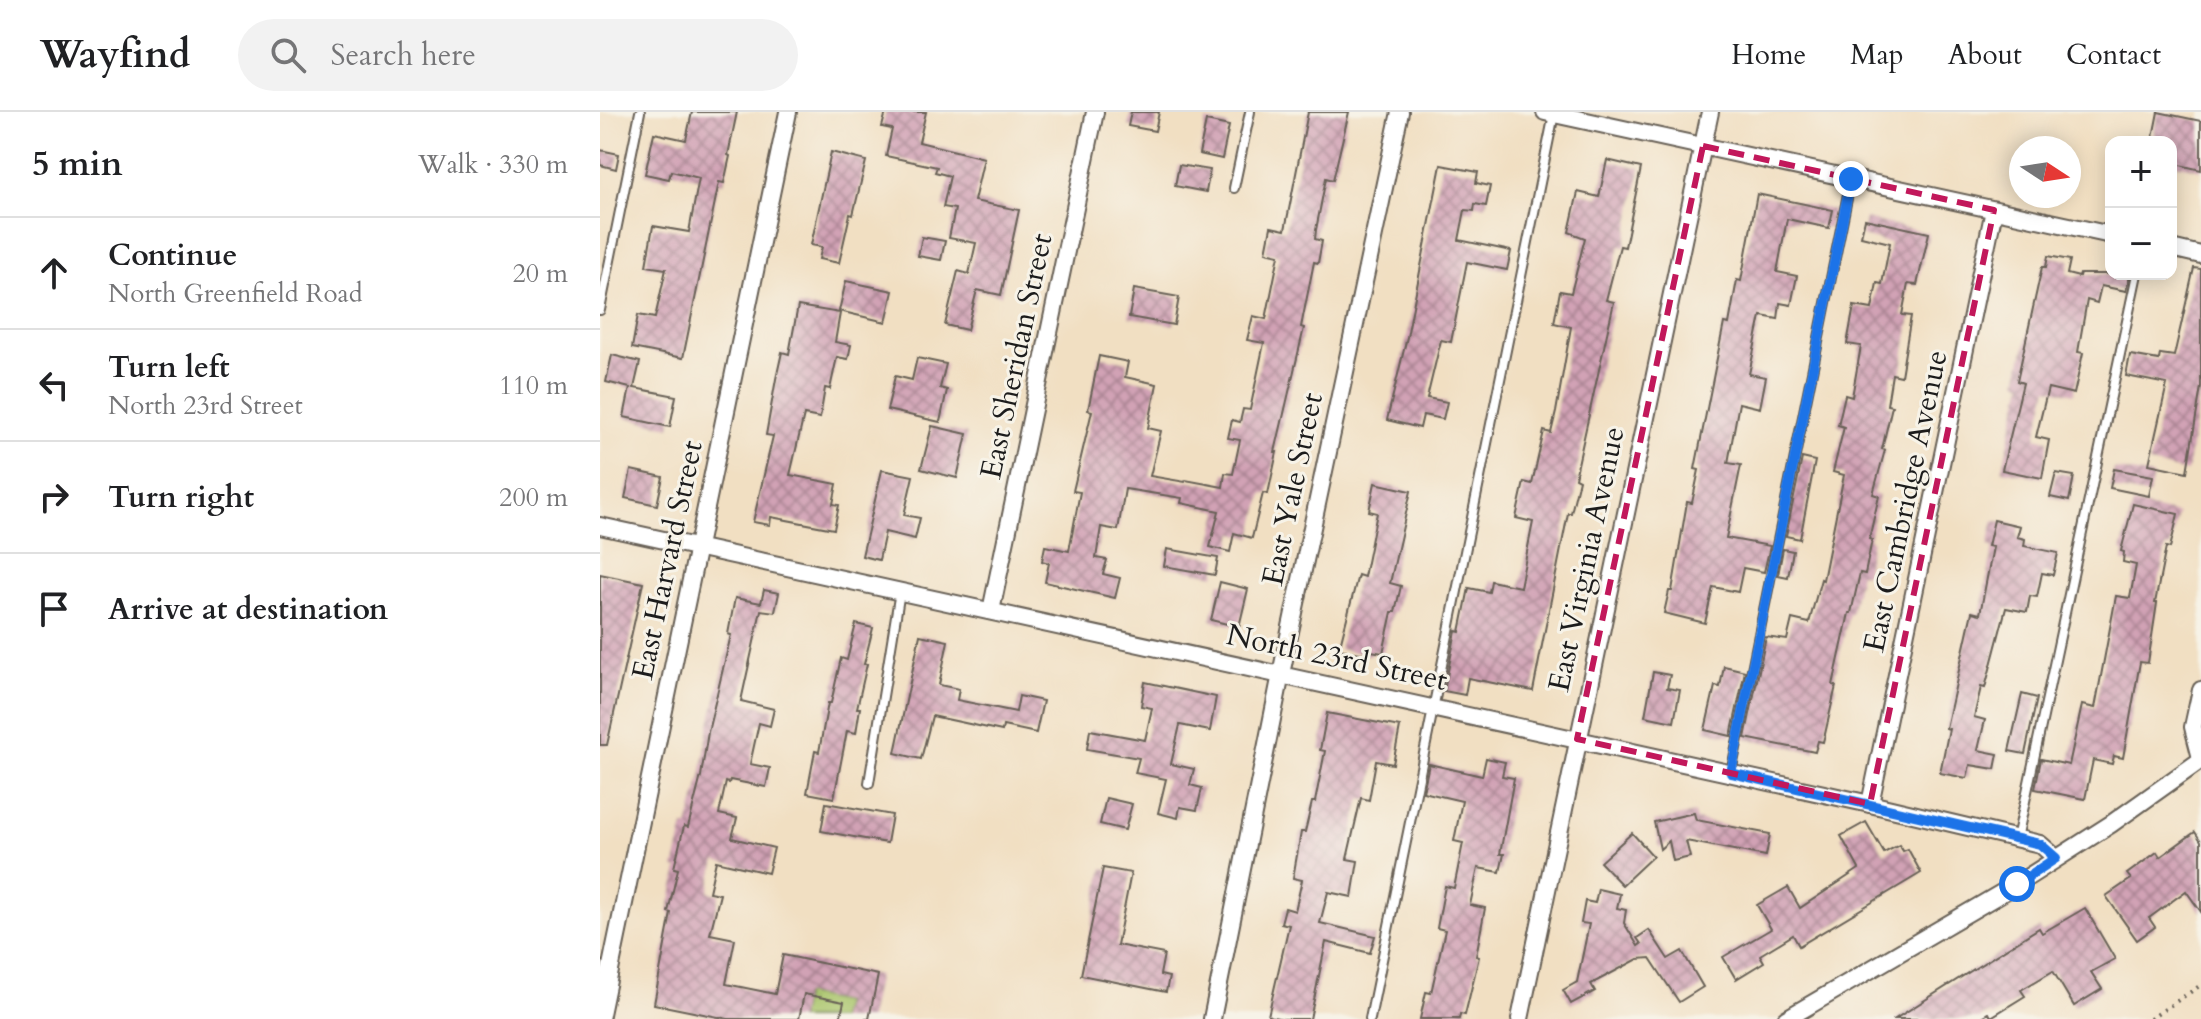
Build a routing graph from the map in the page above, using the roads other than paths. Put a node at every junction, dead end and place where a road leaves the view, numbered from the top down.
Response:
1 (640, 112) edge
2 (788, 112) edge
3 (1095, 112) edge
4 (1250, 112) edge
5 (1400, 112) edge
6 (1710, 112) edge
7 (1550, 113) edge
8 (1703, 146) junction
9 (1851, 179) junction
10 (1234, 188) dead end
11 (1994, 210) junction
12 (2105, 234) edge
13 (2177, 249) edge
14 (2201, 255) edge
15 (2136, 280) edge
16 (600, 310) edge
17 (600, 526) edge
18 (699, 546) junction
19 (900, 591) junction
20 (991, 611) junction
21 (1281, 674) junction
22 (2201, 690) edge
23 (1434, 708) junction
24 (1577, 739) junction
25 (2201, 759) edge
26 (1731, 773) junction
27 (869, 783) dead end
28 (1870, 804) junction
29 (2017, 839) junction
30 (2056, 858) junction
31 (600, 1019) edge
32 (1212, 1019) edge
33 (1370, 1019) edge
34 (1520, 1019) edge
35 (1786, 1019) edge

1 - 16 lane
2 - 18 street, East Harvard Street
3 - 20 street, East Sheridan Street
4 - 10 lane
5 - 21 street, East Yale Street
6 - 8 street, East Virginia Avenue
7 - 8 street
7 - 23 lane
8 - 9 street
8 - 24 street, East Virginia Avenue
9 - 11 street
9 - 26 lane
11 - 12 street
11 - 28 street, East Cambridge Avenue
13 - 14 street
15 - 29 lane
17 - 18 street, North 23rd Street
18 - 19 street, North 23rd Street
18 - 31 street, East Harvard Street
19 - 20 street, North 23rd Street
19 - 27 lane
20 - 21 street, North 23rd Street
21 - 23 street, North 23rd Street
21 - 32 street, East Yale Street
22 - 25 street
23 - 24 street, North 23rd Street
23 - 33 lane
24 - 26 street, North 23rd Street
24 - 34 street, East Virginia Avenue
25 - 30 street
26 - 28 street, North 23rd Street
28 - 29 street, North 23rd Street
29 - 30 street, North 23rd Street
30 - 35 street

